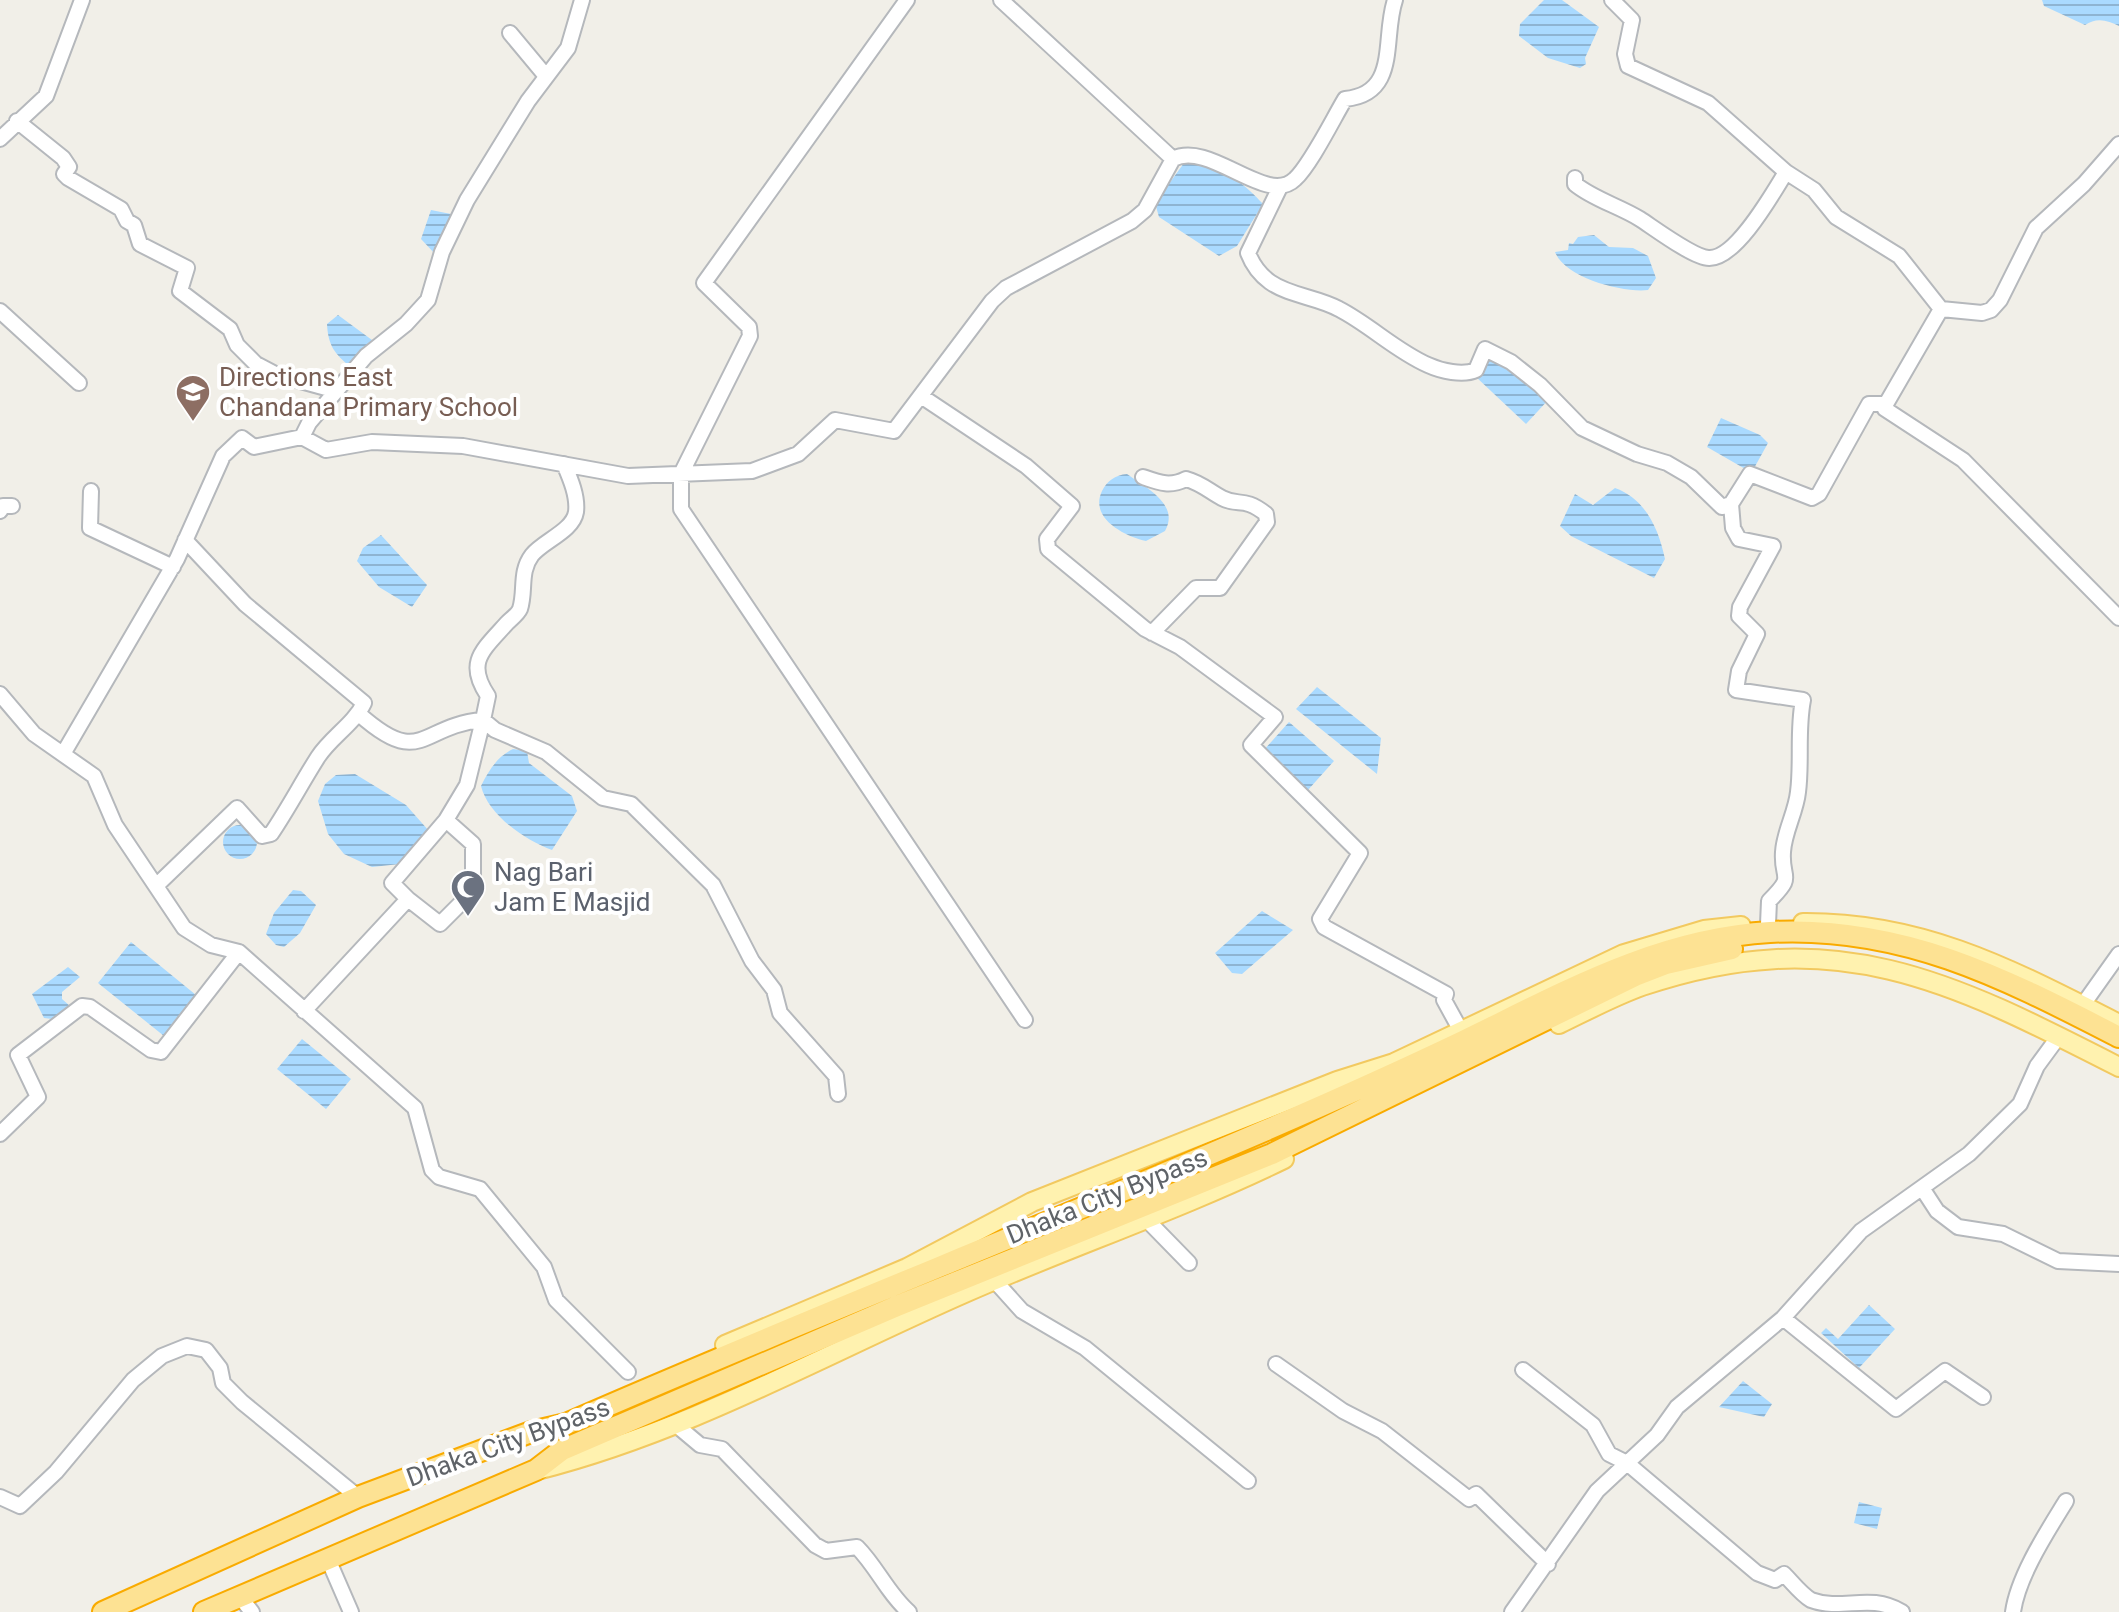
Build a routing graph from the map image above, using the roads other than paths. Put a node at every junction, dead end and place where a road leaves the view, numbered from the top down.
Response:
1 (82, 0) edge
2 (582, 0) edge
3 (907, 0) edge
4 (1001, 0) edge
5 (1395, 0) edge
6 (1612, 0) edge
7 (510, 33) dead end
8 (545, 75) junction
9 (17, 121) junction
10 (0, 139) edge
11 (2119, 144) edge
12 (1173, 159) junction
13 (1786, 172) junction
14 (1575, 178) dead end
15 (1280, 187) junction
16 (1941, 309) junction
17 (0, 311) edge
18 (79, 383) dead end
19 (337, 391) junction
20 (921, 396) junction
21 (1886, 404) junction
22 (302, 437) junction
23 (564, 464) junction
24 (681, 474) junction
25 (1143, 477) dead end
26 (91, 491) dead end
27 (1731, 504) junction
28 (185, 540) junction
29 (173, 567) junction
30 (2119, 618) edge
31 (1152, 633) junction
32 (0, 694) edge
33 (359, 714) junction
34 (483, 720) junction
35 (63, 754) junction
36 (446, 820) junction
37 (157, 885) junction
38 (408, 899) junction
39 (1768, 924) junction
40 (239, 952) junction
41 (2119, 954) edge
42 (2082, 1006) junction
43 (304, 1011) junction
44 (1025, 1020) dead end
45 (2119, 1024) edge
46 (1461, 1031) junction
47 (2059, 1036) junction
48 (2119, 1037) edge
49 (2119, 1050) edge
50 (2119, 1067) edge
51 (838, 1094) dead end
52 (0, 1134) edge
53 (1922, 1188) junction
54 (1147, 1220) junction
55 (1189, 1263) dead end
56 (2119, 1264) edge
57 (995, 1281) junction
58 (1783, 1318) junction
59 (1276, 1364) dead end
60 (1523, 1370) dead end
61 (628, 1372) dead end
62 (1983, 1397) dead end
63 (675, 1424) junction
64 (537, 1431) junction
65 (1627, 1463) junction
66 (536, 1470) junction
67 (1248, 1481) dead end
68 (0, 1497) edge
69 (358, 1497) junction
70 (2066, 1501) dead end
71 (328, 1559) junction
72 (1548, 1564) junction
73 (246, 1605) edge
74 (905, 1611) edge
75 (103, 1612) edge
76 (204, 1612) edge
77 (351, 1612) edge
78 (1512, 1612) edge
79 (1902, 1612) edge
80 (2013, 1612) edge

1 - 9 street
2 - 8 street
3 - 24 street
4 - 12 street
5 - 15 street
6 - 13 street
7 - 8 street
8 - 19 street
9 - 10 street
9 - 19 street
11 - 16 street
12 - 15 street
12 - 20 street
13 - 14 street
13 - 16 street
15 - 27 street
16 - 21 street
17 - 18 street
19 - 22 street
20 - 24 street
20 - 31 street
21 - 27 street
21 - 30 street
22 - 23 street
22 - 28 street
23 - 24 street
23 - 34 street
24 - 44 street
25 - 31 street
26 - 29 street
27 - 39 street
28 - 29 street
28 - 33 street
29 - 35 street
31 - 46 street
32 - 35 street
33 - 34 street
33 - 37 street
34 - 36 street
34 - 51 street
35 - 37 street
36 - 38 street
36 - 38 street
37 - 40 street
38 - 43 street
39 - 42 main road
39 - 46 main road
40 - 43 street
40 - 52 street
41 - 42 street
42 - 45 main road
43 - 61 street
46 - 64 main road
47 - 50 main road
47 - 53 street
47 - 54 main road
48 - 64 highway, Dhaka City Bypass
49 - 66 highway, Dhaka City Bypass
53 - 56 street
53 - 58 street
54 - 55 street
54 - 57 main road
57 - 63 main road
57 - 67 street
58 - 62 street
58 - 65 street
59 - 72 street
60 - 65 street
63 - 66 main road
63 - 74 street
64 - 69 highway, Dhaka City Bypass
65 - 72 street
65 - 79 street
66 - 71 highway, Dhaka City Bypass
68 - 69 street
69 - 75 highway, Dhaka City Bypass
70 - 80 street
71 - 73 highway, Dhaka City Bypass
71 - 77 street
72 - 78 street
73 - 76 highway, Dhaka City Bypass

